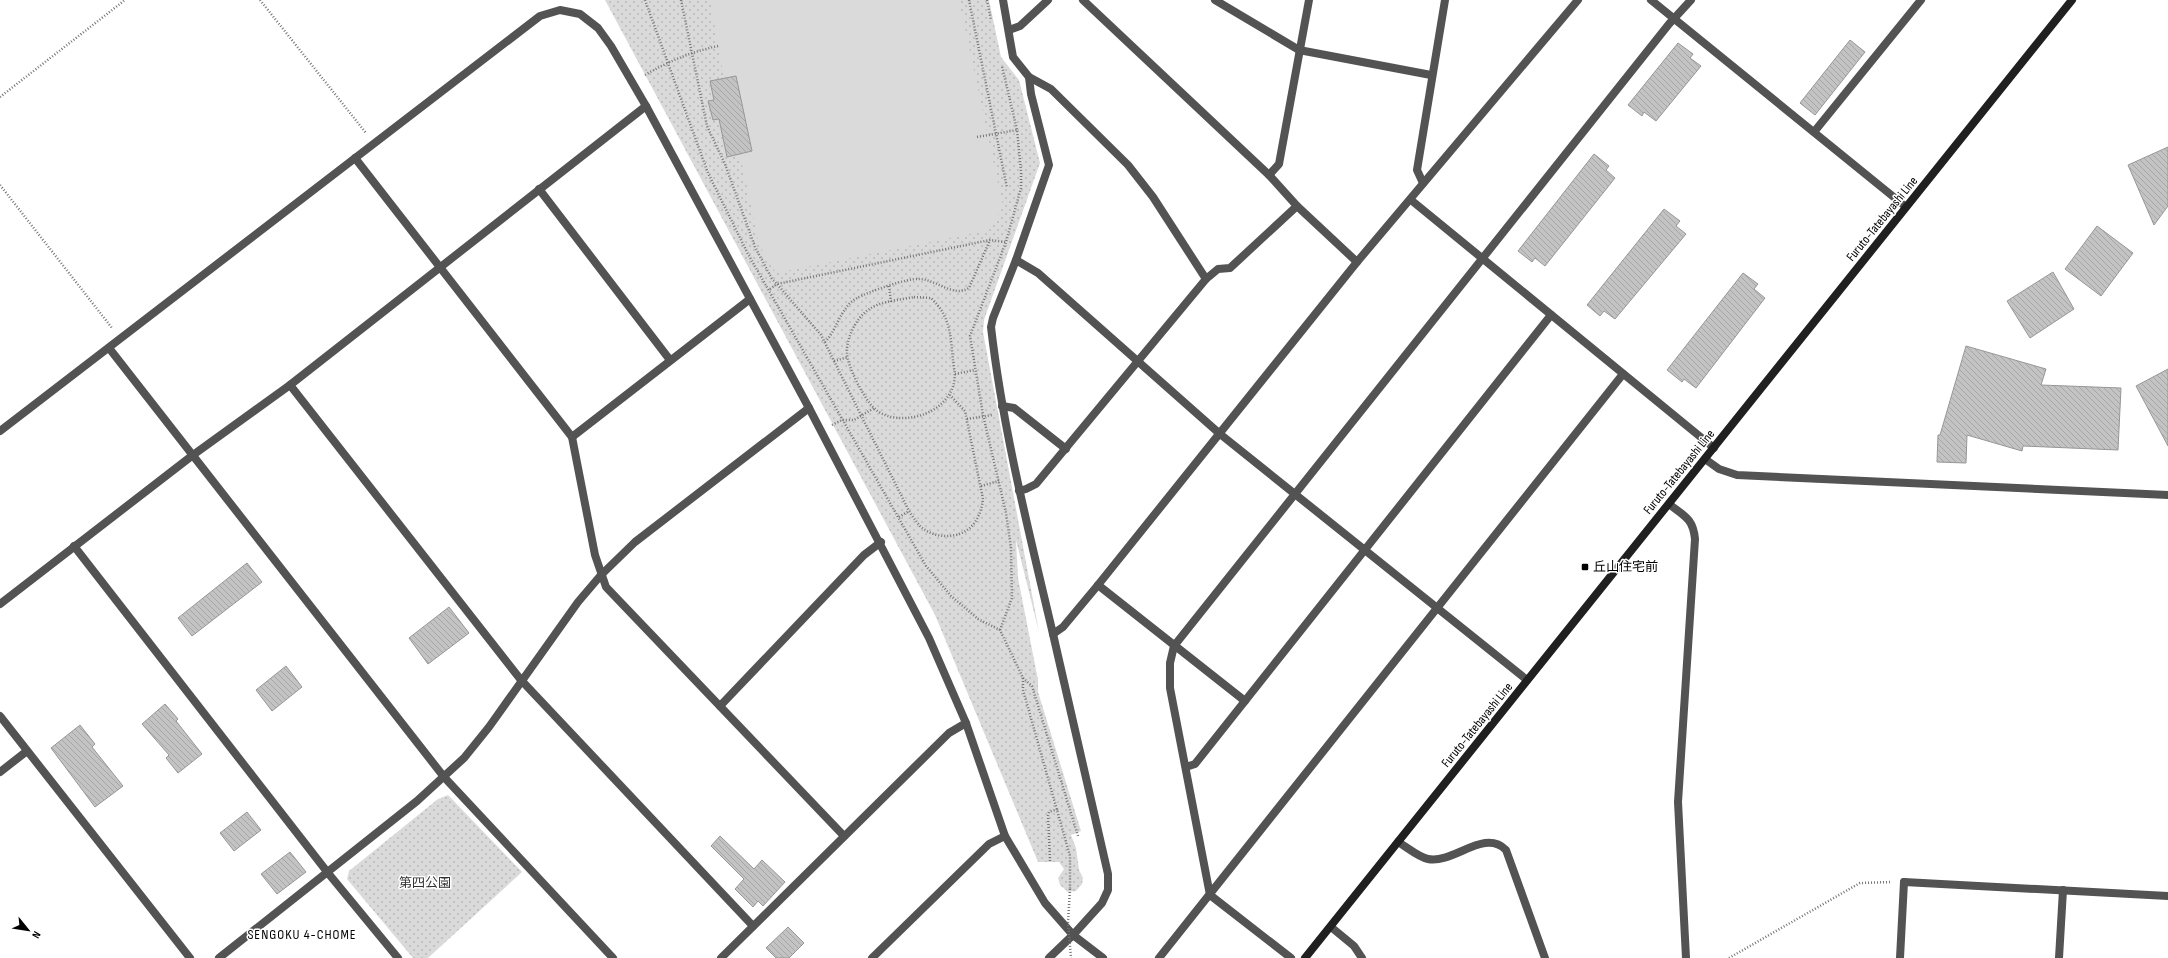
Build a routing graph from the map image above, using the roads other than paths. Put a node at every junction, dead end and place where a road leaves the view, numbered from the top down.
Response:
1 (1003, 0) edge
2 (1048, 0) edge
3 (1083, 0) edge
4 (1215, 0) edge
5 (1309, 0) edge
6 (1445, 0) edge
7 (1578, 0) edge
8 (1651, 0) edge
9 (1691, 0) edge
10 (1921, 0) edge
11 (2072, 0) edge
12 (1674, 19) junction
13 (1009, 30) junction
14 (1299, 50) junction
15 (1431, 75) junction
16 (1029, 76) junction
17 (646, 106) junction
18 (1814, 132) junction
19 (355, 158) junction
20 (1269, 175) junction
21 (1423, 183) junction
22 (539, 189) junction
23 (1411, 200) junction
24 (1297, 206) junction
25 (1906, 206) junction
26 (1483, 259) junction
27 (1016, 260) junction
28 (1357, 262) junction
29 (440, 268) junction
30 (1206, 279) junction
31 (750, 299) junction
32 (1551, 315) junction
33 (109, 348) junction
34 (670, 360) junction
35 (1138, 362) junction
36 (1623, 374) junction
37 (290, 384) junction
38 (1002, 406) junction
39 (809, 408) junction
40 (0, 431) edge
41 (1220, 434) junction
42 (572, 438) junction
43 (1714, 448) junction
44 (1066, 449) junction
45 (193, 455) junction
46 (1704, 459) junction
47 (1019, 491) junction
48 (1295, 494) junction
49 (2168, 495) edge
50 (1669, 504) junction
51 (881, 542) junction
52 (74, 546) junction
53 (1364, 551) junction
54 (602, 574) junction
55 (1098, 585) junction
56 (0, 604) edge
57 (1437, 608) junction
58 (1053, 634) junction
59 (1174, 646) junction
60 (521, 680) junction
61 (1527, 680) junction
62 (1245, 701) junction
63 (720, 706) junction
64 (0, 716) edge
65 (966, 723) junction
66 (27, 751) junction
67 (1186, 767) junction
68 (0, 772) edge
69 (444, 777) junction
70 (844, 836) junction
71 (1005, 836) junction
72 (1398, 842) junction
73 (328, 873) junction
74 (2063, 890) junction
75 (1210, 895) junction
76 (2168, 896) edge
77 (753, 926) junction
78 (1330, 926) junction
79 (1073, 935) junction
80 (190, 958) edge
81 (219, 958) edge
82 (398, 958) edge
83 (613, 958) edge
84 (721, 958) edge
85 (872, 958) edge
86 (1049, 958) edge
87 (1103, 958) edge
88 (1159, 958) edge
89 (1291, 958) edge
90 (1305, 958) edge
91 (1362, 958) edge
92 (1545, 958) edge
93 (1686, 958) edge
94 (1900, 958) edge
95 (2059, 958) edge

1 - 13 street
2 - 13 street
3 - 20 street
4 - 14 street
5 - 14 street
6 - 15 street
7 - 21 street
8 - 12 street
9 - 12 street
10 - 18 street
11 - 25 main road, Furuto-Tatebayashi Line
12 - 18 street
12 - 26 street
13 - 16 street
14 - 15 street
14 - 20 street
15 - 21 street
16 - 27 street
16 - 30 street
17 - 19 street
17 - 22 street
17 - 31 street
18 - 25 street
19 - 29 street
19 - 33 street
20 - 24 street
21 - 23 street
22 - 29 street
22 - 34 street
23 - 26 street
23 - 28 street
24 - 28 street
24 - 30 street
25 - 43 main road, Furuto-Tatebayashi Line
26 - 32 street
26 - 48 street
27 - 35 street
27 - 38 street
28 - 41 street
29 - 37 street
29 - 42 street
30 - 35 street
31 - 34 street
31 - 39 street
32 - 36 street
32 - 53 street
33 - 40 street
33 - 45 street
34 - 42 street
35 - 41 street
35 - 44 street
36 - 43 street
36 - 57 street
37 - 45 street
37 - 60 street
38 - 44 street
38 - 47 street
39 - 51 street
39 - 54 street
41 - 48 street
41 - 55 street
42 - 54 street
43 - 46 main road, Furuto-Tatebayashi Line
44 - 47 street
45 - 52 street
45 - 69 street
46 - 49 street
46 - 50 main road, Furuto-Tatebayashi Line
47 - 58 street
48 - 53 street
48 - 59 street
50 - 61 main road, Furuto-Tatebayashi Line
50 - 93 street
51 - 63 street
51 - 65 street
52 - 56 street
52 - 73 street
53 - 57 street
53 - 62 street
54 - 60 street
54 - 63 street
55 - 58 street
55 - 59 street
57 - 61 street
57 - 75 street
58 - 79 street
59 - 62 street
59 - 67 street
60 - 69 street
60 - 77 street
61 - 72 main road, Furuto-Tatebayashi Line
62 - 67 street
63 - 70 street
64 - 66 street
65 - 70 street
65 - 71 street
66 - 68 street
66 - 80 street
67 - 75 street
69 - 73 street
69 - 83 street
70 - 77 street
71 - 79 street
71 - 85 street
72 - 78 main road, Furuto-Tatebayashi Line
72 - 92 street
73 - 81 street
73 - 82 street
74 - 76 street
74 - 94 street
74 - 95 street
75 - 88 street
75 - 89 street
77 - 84 street
78 - 90 main road, Furuto-Tatebayashi Line
78 - 91 street
79 - 86 street
79 - 87 street

